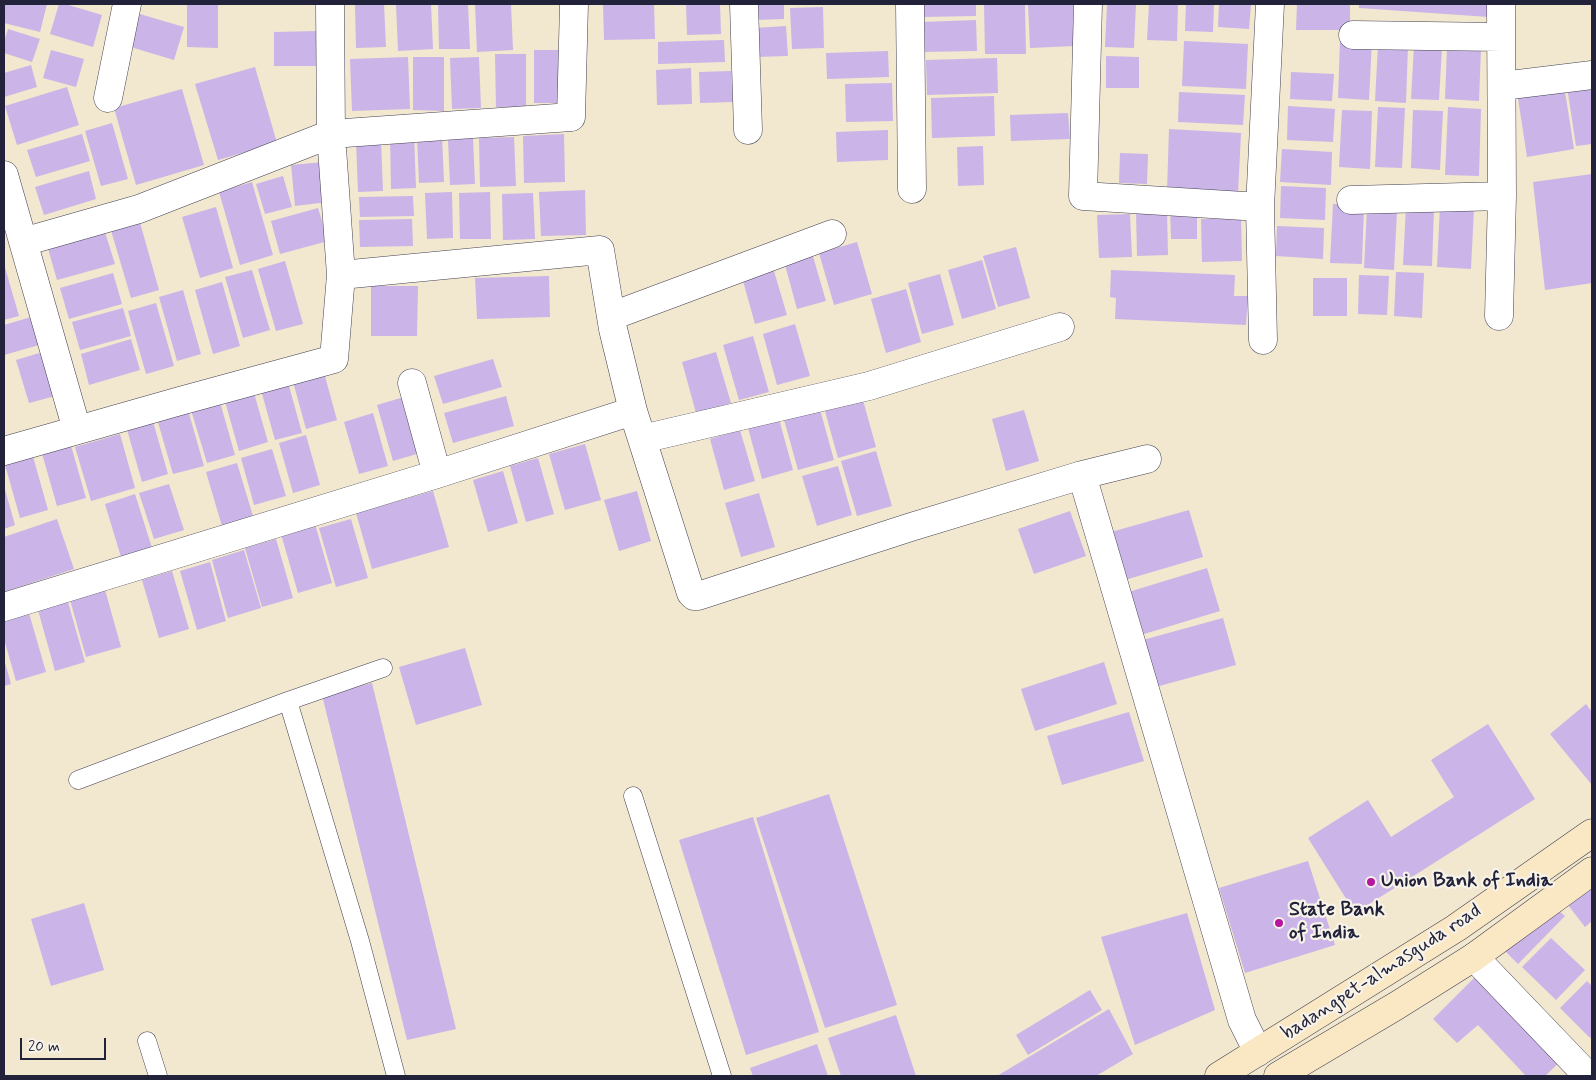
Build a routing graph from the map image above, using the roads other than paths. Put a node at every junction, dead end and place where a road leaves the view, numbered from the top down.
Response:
1 (127, 4) edge
2 (330, 4) edge
3 (574, 4) edge
4 (744, 4) edge
5 (910, 4) edge
6 (1088, 4) edge
7 (1270, 4) edge
8 (1501, 4) edge
9 (1353, 35) dead end
10 (1502, 36) junction
11 (1592, 75) edge
12 (1502, 86) junction
13 (108, 98) dead end
14 (748, 130) dead end
15 (331, 134) junction
16 (4, 175) edge
17 (912, 189) dead end
18 (1502, 196) junction
19 (1351, 200) dead end
20 (1260, 207) junction
21 (832, 234) dead end
22 (23, 242) junction
23 (341, 275) junction
24 (612, 316) junction
25 (1499, 316) dead end
26 (1060, 327) dead end
27 (1263, 340) dead end
28 (412, 383) dead end
29 (633, 411) junction
30 (77, 430) junction
31 (642, 439) junction
32 (4, 451) edge
33 (1147, 459) dead end
34 (437, 474) junction
35 (1082, 475) junction
36 (4, 607) edge
37 (383, 668) dead end
38 (288, 701) junction
39 (78, 780) dead end
40 (633, 796) dead end
41 (1592, 833) edge
42 (1592, 871) edge
43 (1474, 957) junction
44 (1380, 976) junction
45 (1396, 1006) junction
46 (147, 1040) dead end
47 (1258, 1052) junction
48 (158, 1076) edge
49 (396, 1076) edge
50 (722, 1076) edge
51 (1219, 1076) edge
52 (1278, 1076) edge
53 (1588, 1076) edge

1 - 13 street
2 - 15 street
3 - 15 street
4 - 14 street
5 - 17 street
6 - 20 street
7 - 20 street
8 - 10 street
9 - 10 street
10 - 12 street
11 - 12 street
12 - 18 street
15 - 22 street
15 - 23 street
16 - 22 street
18 - 19 street
18 - 25 street
20 - 27 street
21 - 24 street
22 - 30 street
23 - 24 street
23 - 30 street
24 - 29 street
26 - 31 street
28 - 34 street
29 - 31 street
29 - 34 street
30 - 32 street
31 - 35 street
33 - 35 street
34 - 36 street
35 - 47 street
37 - 38 lane
38 - 39 lane
38 - 49 lane
40 - 50 lane
41 - 44 street, badangpet-almasguda road
42 - 43 street, badangpet-almasguda road
43 - 45 street, badangpet-almasguda road
43 - 53 street
44 - 45 street
44 - 47 street, badangpet-almasguda road
45 - 52 street, badangpet-almasguda road
46 - 48 lane
47 - 51 street, badangpet-almasguda road

